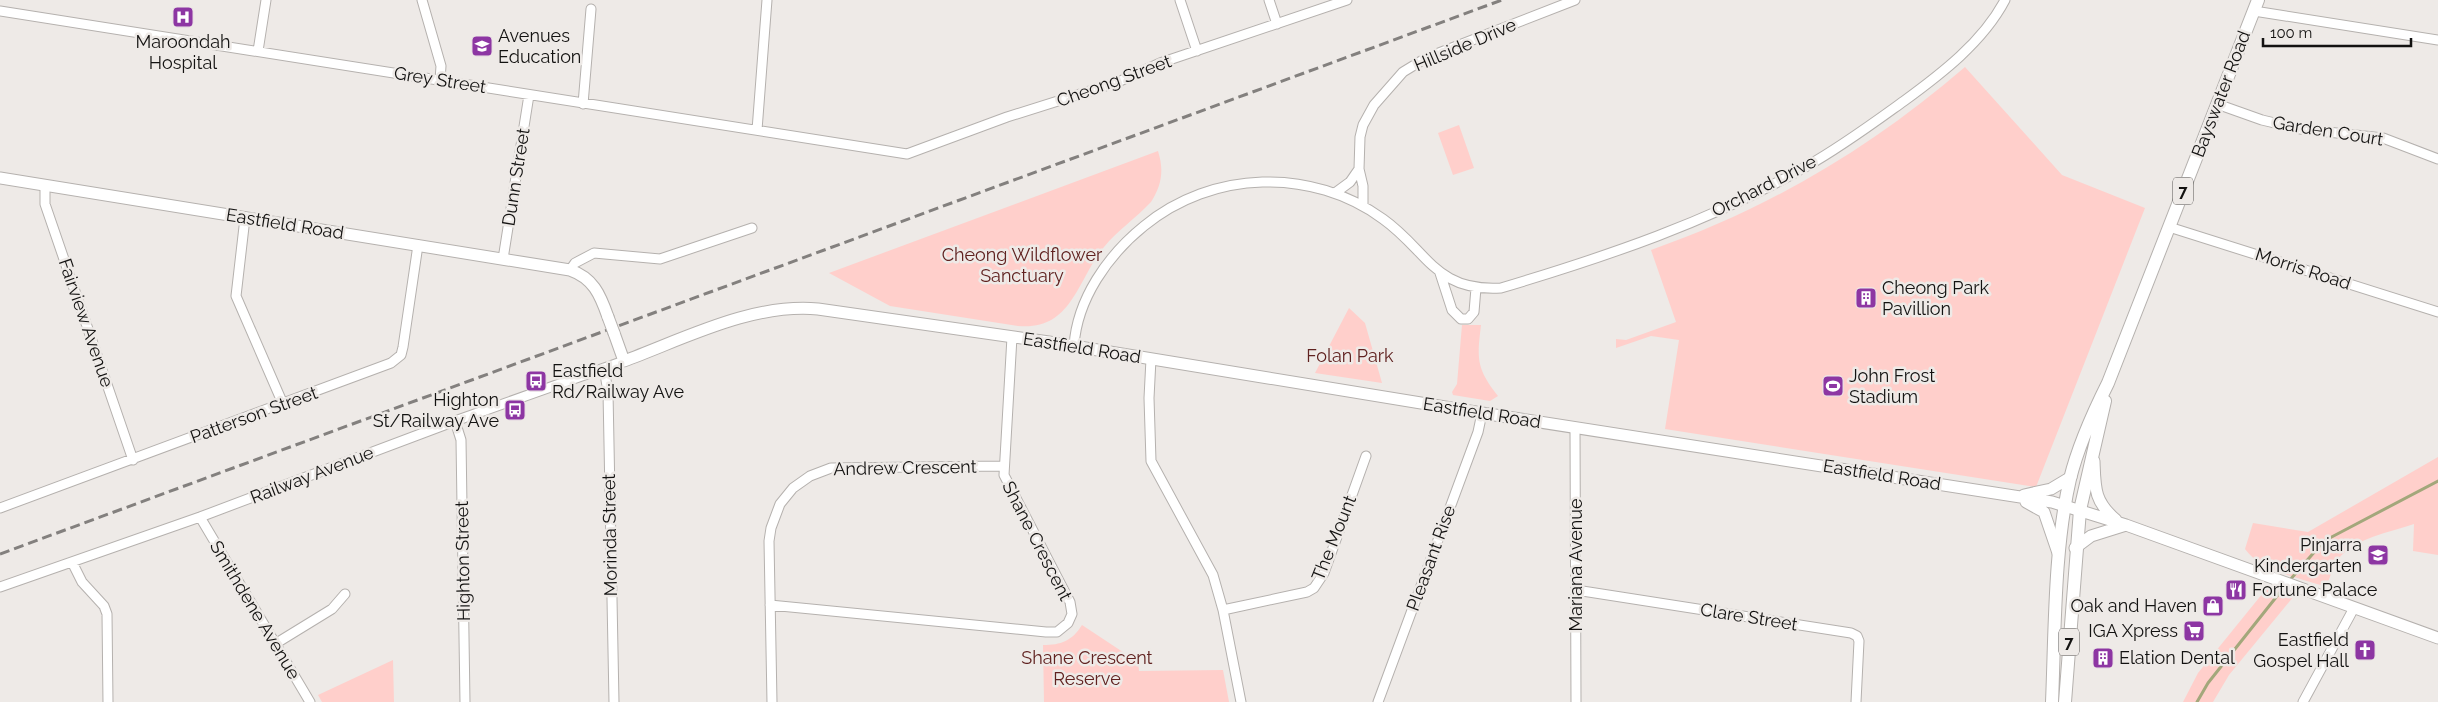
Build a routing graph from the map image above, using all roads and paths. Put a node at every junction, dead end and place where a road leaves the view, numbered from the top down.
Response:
1 (266, 0) edge
2 (422, 0) edge
3 (767, 0) edge
4 (1180, 0) edge
5 (1269, 0) edge
6 (1347, 0) edge
7 (1575, 0) edge
8 (2005, 0) edge
9 (2256, 6) edge
10 (591, 9) dead end
11 (0, 11) edge
12 (1277, 24) junction
13 (2438, 40) edge
14 (258, 51) junction
15 (1197, 51) junction
16 (440, 80) junction
17 (528, 95) junction
18 (583, 104) junction
19 (2217, 104) junction
20 (757, 130) junction
21 (880, 150) joint
22 (2438, 159) edge
23 (1360, 169) junction
24 (0, 178) edge
25 (45, 185) junction
26 (1335, 193) junction
27 (1363, 206) junction
28 (245, 218) junction
29 (2169, 227) junction
30 (752, 228) dead end
31 (418, 245) junction
32 (503, 259) junction
33 (570, 270) junction
34 (1440, 274) junction
35 (1476, 288) junction
36 (2438, 312) edge
37 (1012, 337) junction
38 (1074, 346) junction
39 (1151, 359) junction
40 (624, 361) junction
41 (604, 368) junction
42 (2108, 383) junction
43 (282, 404) junction
44 (1482, 413) junction
45 (455, 421) junction
46 (1575, 428) junction
47 (2094, 454) junction
48 (1366, 456) dead end
49 (133, 460) junction
50 (1003, 466) junction
51 (2071, 477) junction
52 (2015, 497) junction
53 (2065, 506) junction
54 (0, 508) edge
55 (2080, 510) junction
56 (200, 517) junction
57 (2123, 524) junction
58 (2075, 548) junction
59 (2060, 559) junction
60 (72, 562) junction
61 (0, 587) edge
62 (1576, 590) junction
63 (345, 594) dead end
64 (770, 605) junction
65 (2354, 608) junction
66 (1223, 610) junction
67 (2438, 638) edge
68 (275, 644) junction
69 (108, 702) edge
70 (310, 702) edge
71 (466, 702) edge
72 (614, 702) edge
73 (772, 702) edge
74 (1241, 702) edge
75 (1378, 702) edge
76 (1576, 702) edge
77 (1856, 702) edge
78 (2052, 702) edge
79 (2065, 702) edge
80 (2304, 702) edge

1 - 14 street
2 - 16 street
3 - 20 street
4 - 15 street
5 - 12 street
6 - 12 street, Cheong Street
7 - 23 street, Hillside Drive
8 - 35 street, Orchard Drive
9 - 13 street
9 - 19 main road, Bayswater Road / 7
10 - 18 street
11 - 14 street, Grey Street
12 - 15 street, Cheong Street
14 - 16 street, Grey Street
15 - 21 street, Cheong Street
16 - 17 street, Grey Street
17 - 18 street, Grey Street
17 - 32 street, Dunn Street
18 - 20 street, Grey Street
19 - 22 street, Garden Court
19 - 29 main road, Bayswater Road / 7
20 - 21 street, Grey Street
23 - 26 street
23 - 27 street, Hillside Drive
24 - 25 main road, Eastfield Road
25 - 28 main road, Eastfield Road
25 - 49 street, Fairview Avenue
26 - 27 street
26 - 38 street
27 - 34 street
28 - 31 main road, Eastfield Road
28 - 43 street
29 - 36 street, Morris Road
29 - 42 main road, Bayswater Road / 7
30 - 33 street
31 - 32 main road, Eastfield Road
31 - 43 street, Patterson Street
32 - 33 main road, Eastfield Road
33 - 40 main road, Eastfield Road, bridge
34 - 35 street, Orchard Drive
34 - 35 street
37 - 38 main road, Eastfield Road
37 - 40 main road, Eastfield Road
37 - 50 street, Shane Crescent
38 - 39 main road, Eastfield Road
39 - 44 main road, Eastfield Road
39 - 66 street
40 - 41 street, Railway Avenue
41 - 45 street, Railway Avenue
41 - 72 street, Morinda Street
42 - 47 main road, Bayswater Road / 7
42 - 51 main road, Bayswater Road / 7
43 - 49 street, Patterson Street
44 - 46 main road, Eastfield Road
44 - 75 street, Pleasant Rise
45 - 56 street, Railway Avenue
45 - 71 street, Highton Street
46 - 52 main road, Eastfield Road
46 - 62 street, Mariana Avenue
47 - 55 main road, Bayswater Road / 7
47 - 57 main road
48 - 66 street, The Mount
49 - 54 street, Patterson Street
50 - 64 street, Andrew Crescent
50 - 64 street, Shane Crescent
51 - 52 main road
51 - 53 main road, Bayswater Road / 7
52 - 53 main road, Eastfield Road
52 - 59 main road
53 - 55 main road, Eastfield Road
53 - 59 main road, Bayswater Road / 7
55 - 57 main road, Eastfield Road
55 - 58 main road, Bayswater Road / 7
56 - 60 street, Railway Avenue
56 - 68 street, Smithdene Avenue
57 - 58 main road
57 - 65 main road, Eastfield Road
58 - 79 main road, Bayswater Road / 7
59 - 78 main road, Bayswater Road / 7
60 - 61 street, Railway Avenue
60 - 69 street
62 - 76 street, Mariana Avenue
62 - 77 street, Clare Street
63 - 68 street
64 - 73 street, Andrew Crescent
65 - 67 main road, Eastfield Road
65 - 80 street
66 - 74 street
68 - 70 street, Smithdene Avenue

